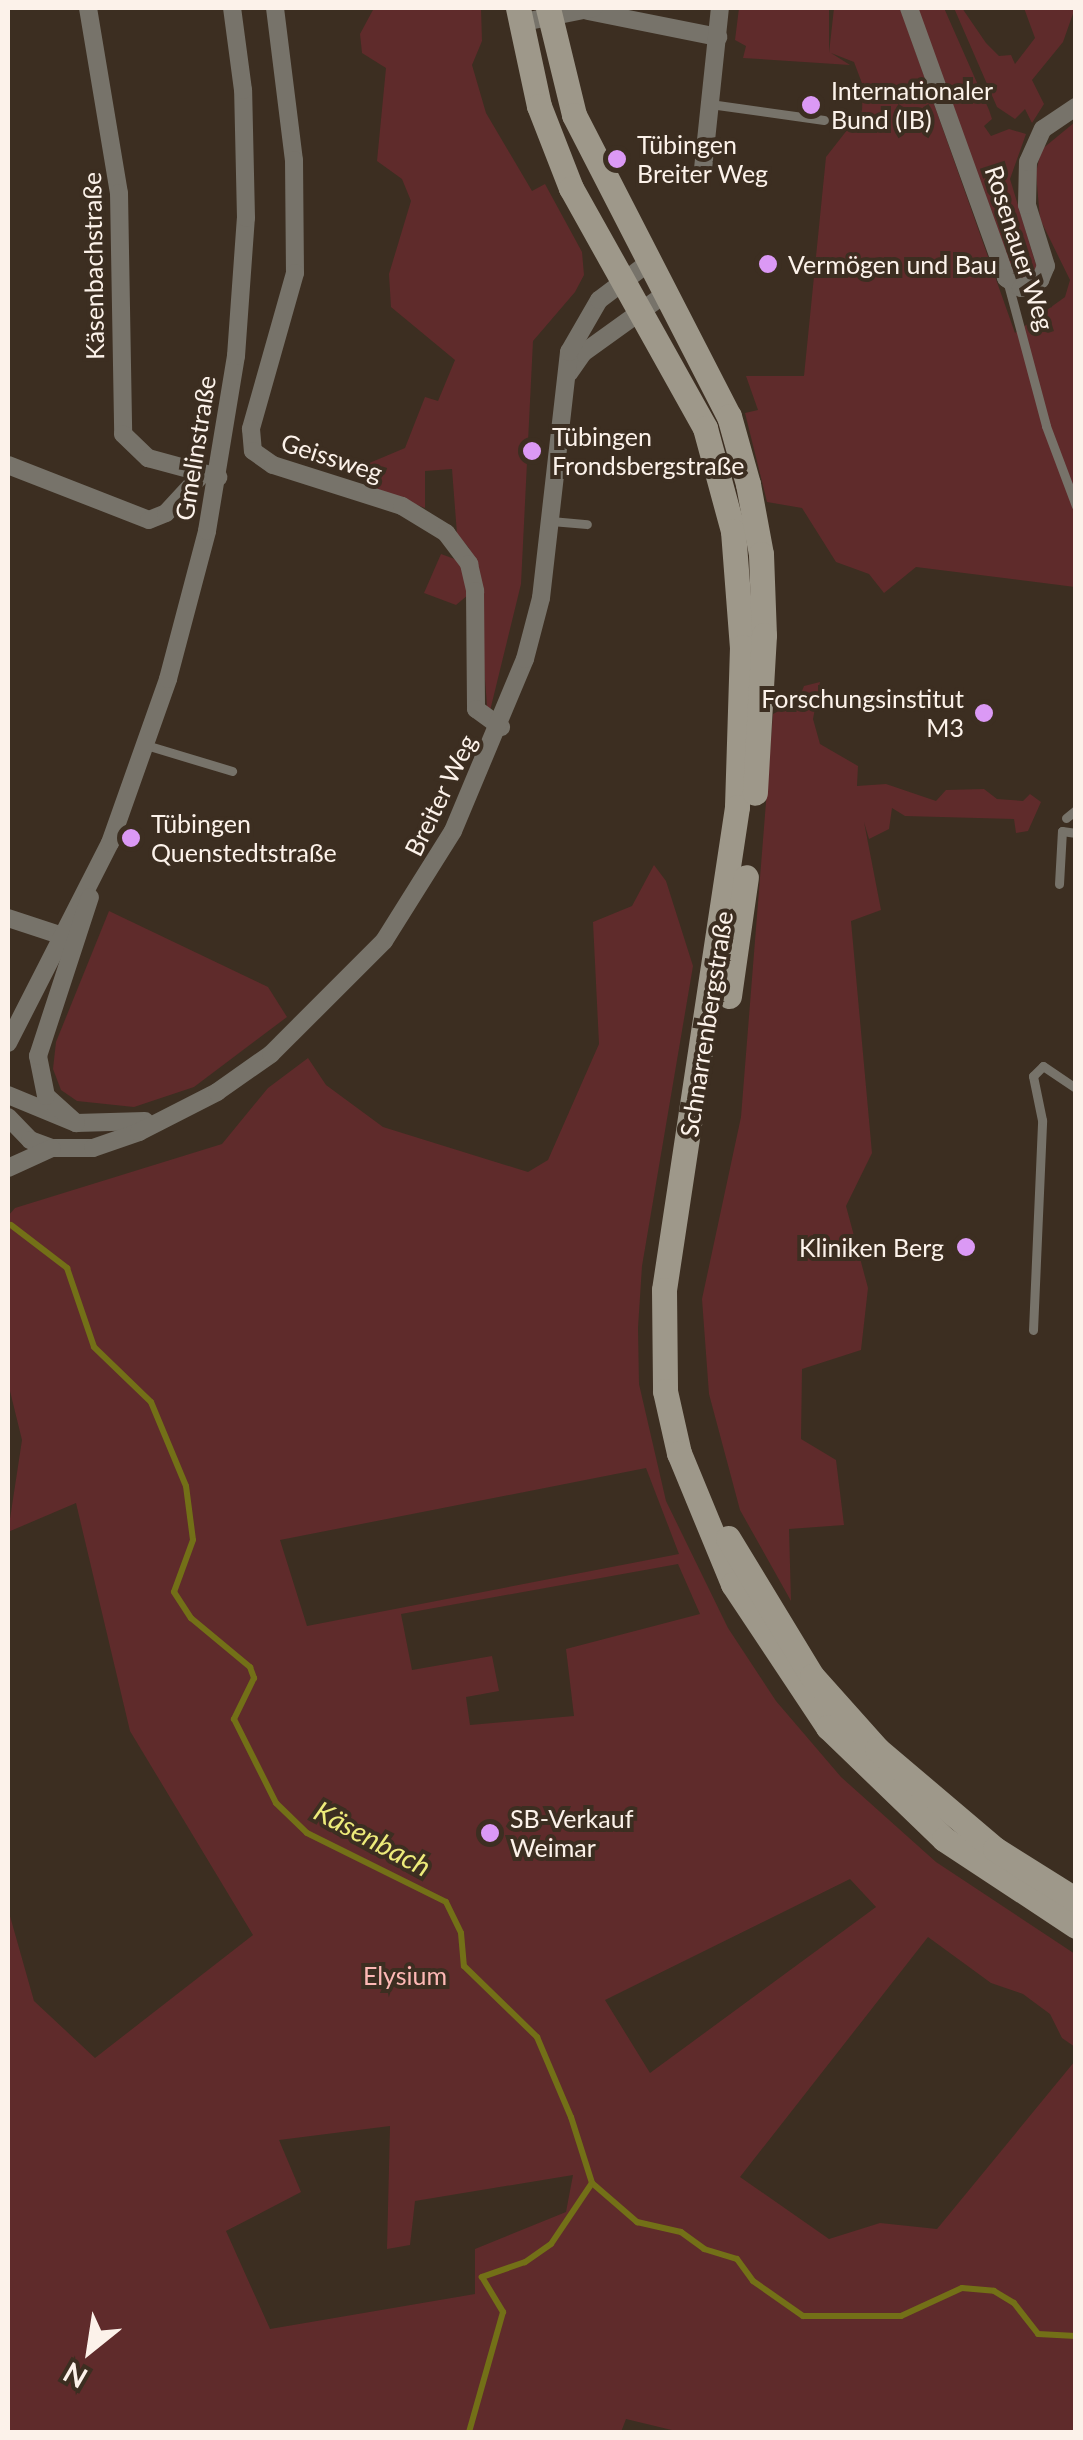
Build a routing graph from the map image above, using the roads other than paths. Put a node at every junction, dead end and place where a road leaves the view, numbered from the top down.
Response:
1 (88, 8) edge
2 (232, 8) edge
3 (275, 8) edge
4 (720, 8) edge
5 (909, 8) edge
6 (591, 9) edge
7 (549, 14) edge
8 (518, 15) edge
9 (718, 37) junction
10 (710, 104) junction
11 (1076, 106) edge
12 (824, 120) dead end
13 (702, 168) dead end
14 (648, 262) junction
15 (1006, 278) junction
16 (618, 281) junction
17 (664, 294) junction
18 (638, 310) junction
19 (562, 382) junction
20 (8, 466) edge
21 (210, 475) junction
22 (1076, 506) edge
23 (551, 521) junction
24 (587, 524) dead end
25 (501, 728) junction
26 (146, 746) junction
27 (232, 771) dead end
28 (1076, 810) edge
29 (1066, 818) dead end
30 (1076, 833) edge
31 (1059, 884) dead end
32 (8, 918) edge
33 (70, 938) junction
34 (8, 1044) edge
35 (1076, 1088) edge
36 (8, 1095) edge
37 (8, 1117) edge
38 (166, 1117) junction
39 (76, 1123) junction
40 (52, 1148) junction
41 (8, 1168) edge
42 (1033, 1330) dead end
43 (1076, 1900) edge
44 (1076, 1926) edge

1 - 21 street, Käsenbachstraße
2 - 21 street, Gmelinstraße
3 - 25 street, Geissweg
4 - 9 street
5 - 15 street, Rosenauer Weg
6 - 7 street
6 - 9 street
7 - 8 street
7 - 14 street, Schnarrenbergstraße
8 - 16 street, Schnarrenbergstraße
9 - 10 street
10 - 12 lane
10 - 13 street
11 - 15 street
14 - 16 street, Breiter Weg
14 - 17 street, Schnarrenbergstraße
15 - 22 lane, Rosenauer Weg
16 - 18 street, Schnarrenbergstraße
16 - 19 street, Breiter Weg
17 - 18 street
17 - 43 street, Schnarrenbergstraße
18 - 19 street
18 - 44 street, Schnarrenbergstraße
19 - 23 street, Breiter Weg
20 - 21 street
21 - 26 street, Gmelinstraße
23 - 24 lane
23 - 25 street, Breiter Weg
25 - 38 street, Breiter Weg
26 - 27 lane
26 - 33 street, Gmelinstraße
28 - 29 lane
30 - 31 lane
32 - 33 street
33 - 34 street, Gmelinstraße
33 - 39 street, Gmelinstraße
35 - 42 lane
36 - 39 street, Breiter Weg
37 - 40 street
38 - 39 street, Breiter Weg
38 - 40 street, Breiter Weg
40 - 41 street

